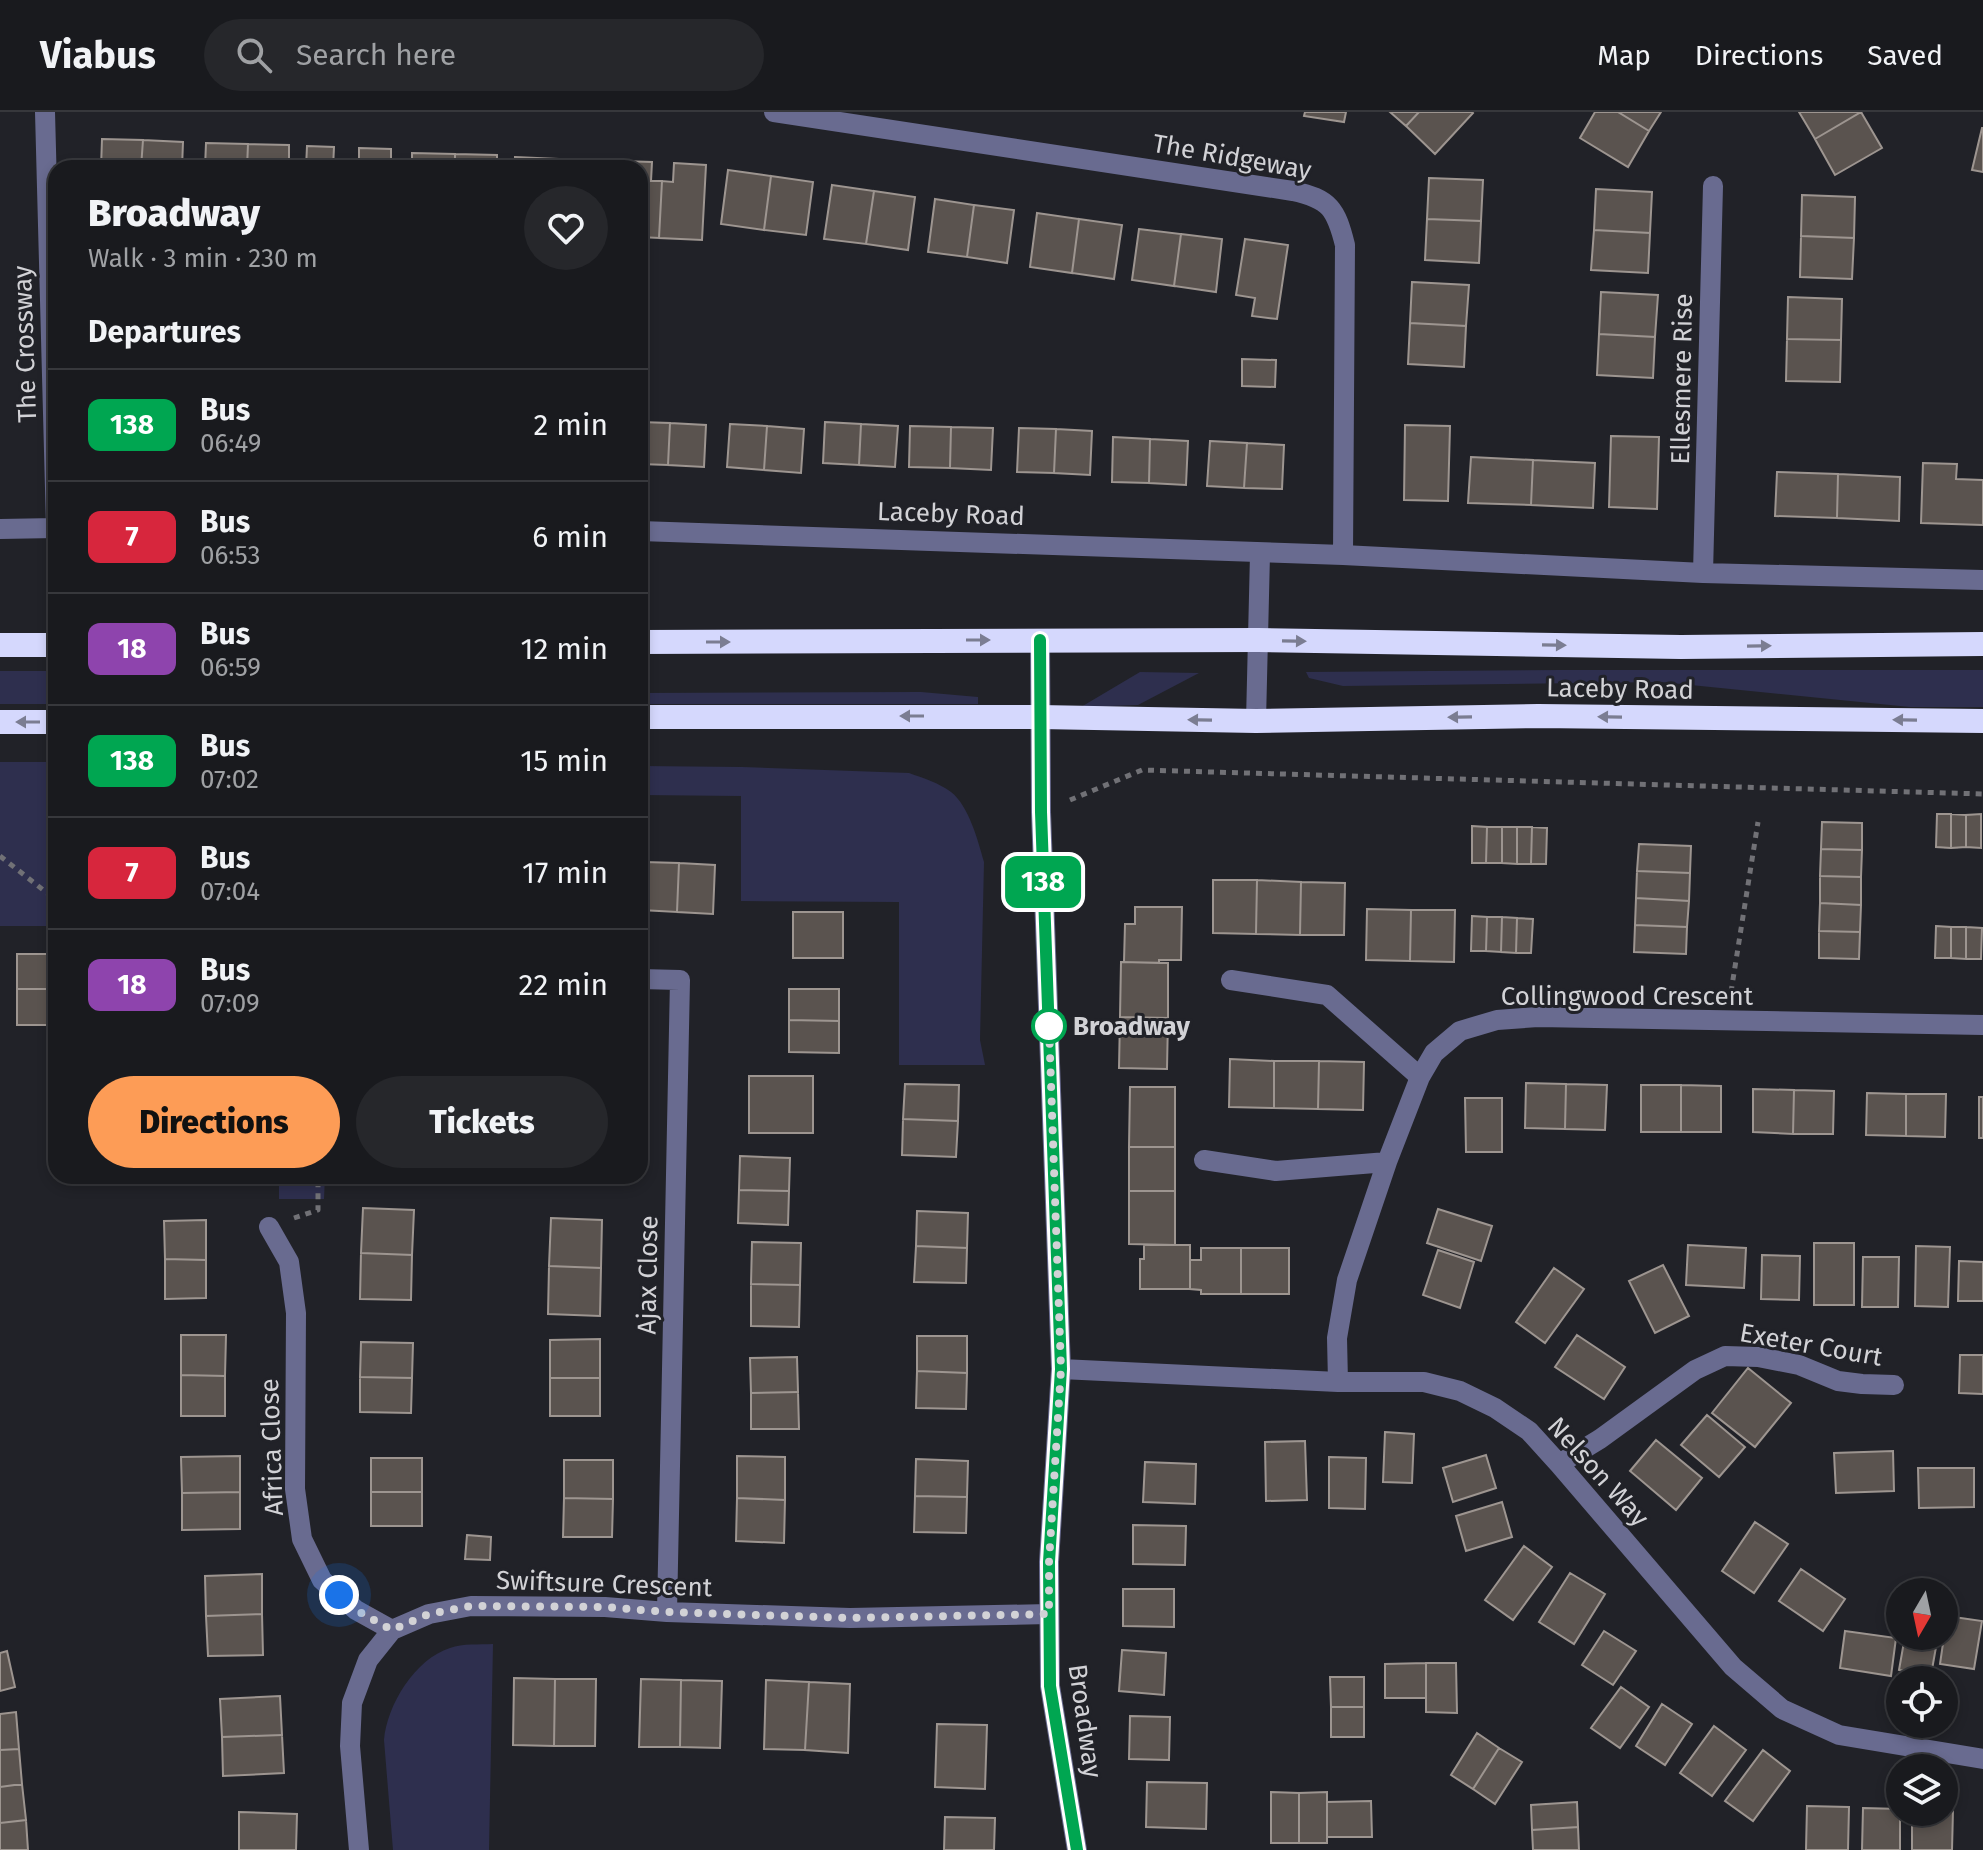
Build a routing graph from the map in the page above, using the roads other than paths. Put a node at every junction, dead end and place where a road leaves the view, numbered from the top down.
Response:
1 (45, 112) edge
2 (774, 112) edge
3 (1713, 186) dead end
4 (48, 225) edge
5 (48, 527) edge
6 (0, 529) edge
7 (648, 531) edge
8 (1260, 554) junction
9 (1343, 555) junction
10 (1703, 573) junction
11 (1983, 580) edge
12 (1040, 640) junction
13 (1258, 640) junction
14 (648, 642) edge
15 (1983, 644) edge
16 (0, 645) edge
17 (48, 645) edge
18 (648, 717) edge
19 (1040, 717) junction
20 (1256, 721) junction
21 (1983, 721) edge
22 (0, 722) edge
23 (48, 722) edge
24 (648, 979) edge
25 (1231, 980) dead end
26 (1983, 1025) edge
27 (1420, 1077) junction
28 (1204, 1160) dead end
29 (1387, 1162) junction
30 (269, 1227) road end
31 (1061, 1369) junction
32 (1338, 1382) junction
33 (1894, 1385) dead end
34 (1559, 1464) junction
35 (667, 1612) junction
36 (1049, 1614) junction
37 (392, 1630) junction
38 (1983, 1759) edge
39 (359, 1850) edge
40 (1077, 1850) edge

1 - 4 street, The Crossway
2 - 9 street, The Ridgeway
3 - 10 street, Ellesmere Rise
5 - 6 street
7 - 8 street, Laceby Road
8 - 9 street, Laceby Road
8 - 13 street
9 - 10 street, Laceby Road
10 - 11 street, Laceby Road
12 - 13 highway, Laceby Road
14 -> 12 highway, Laceby Road
12 - 19 street, Broadway
13 -> 15 highway, Laceby Road
13 - 20 street
16 - 17 highway
19 -> 18 highway, Laceby Road
20 -> 19 highway, Laceby Road
19 - 31 street, Broadway
21 -> 20 highway, Laceby Road
23 -> 22 highway
24 - 35 street, Ajax Close
25 - 27 street
26 - 27 street, Collingwood Crescent
27 - 29 street, Collingwood Crescent
28 - 29 street
29 - 32 street, Collingwood Crescent
30 - 37 street, Africa Close
31 - 32 street, Nelson Way
31 - 36 street, Broadway
32 - 34 street, Nelson Way
33 - 34 street, Exeter Court
34 - 38 street, Nelson Way
35 - 36 street, Swiftsure Crescent
35 - 37 street, Swiftsure Crescent
36 - 40 street, Broadway
37 - 39 street, Swiftsure Crescent

